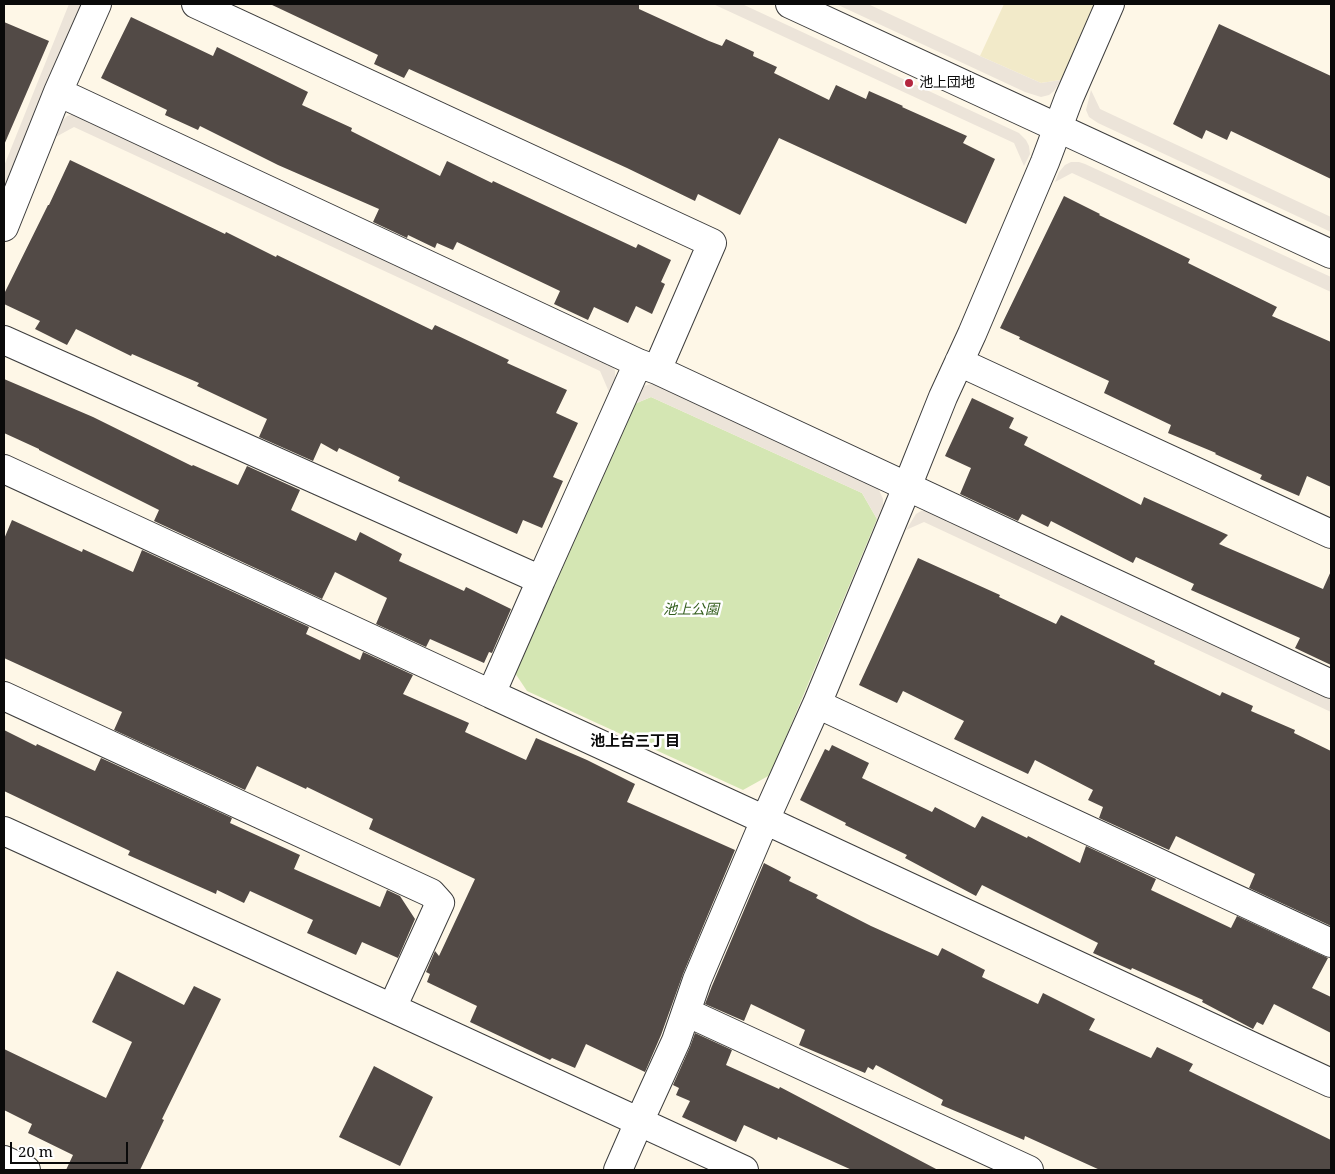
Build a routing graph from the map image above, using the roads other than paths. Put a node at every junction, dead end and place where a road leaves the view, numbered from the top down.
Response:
1 (97, 4) edge
2 (196, 4) edge
3 (790, 4) edge
4 (1110, 4) edge
5 (58, 92) junction
6 (1058, 127) junction
7 (4, 227) edge
8 (1331, 254) edge
9 (4, 340) edge
10 (959, 362) junction
11 (647, 366) junction
12 (4, 469) edge
13 (907, 487) junction
14 (1331, 534) edge
15 (541, 580) junction
16 (1331, 684) edge
17 (491, 694) junction
18 (4, 696) edge
19 (817, 704) junction
20 (765, 820) junction
21 (4, 831) edge
22 (1331, 943) edge
23 (392, 1008) junction
24 (686, 1012) junction
25 (1331, 1083) edge
26 (638, 1122) junction
27 (4, 1160) edge
28 (26, 1170) edge
29 (618, 1170) edge
30 (744, 1170) edge
31 (1029, 1170) edge

1 - 5 street
2 - 11 street
3 - 6 street
4 - 6 street
5 - 7 street
5 - 11 street
6 - 8 street
6 - 10 street
9 - 15 street
10 - 13 street
10 - 14 street
11 - 13 street
11 - 15 street
12 - 17 street
13 - 16 street
13 - 19 street
15 - 17 street
17 - 20 street
18 - 23 street
19 - 20 street
19 - 22 street
20 - 24 street
20 - 25 street
21 - 23 street
23 - 26 street
24 - 26 street
24 - 31 street
26 - 29 street
26 - 30 street
27 - 28 street

